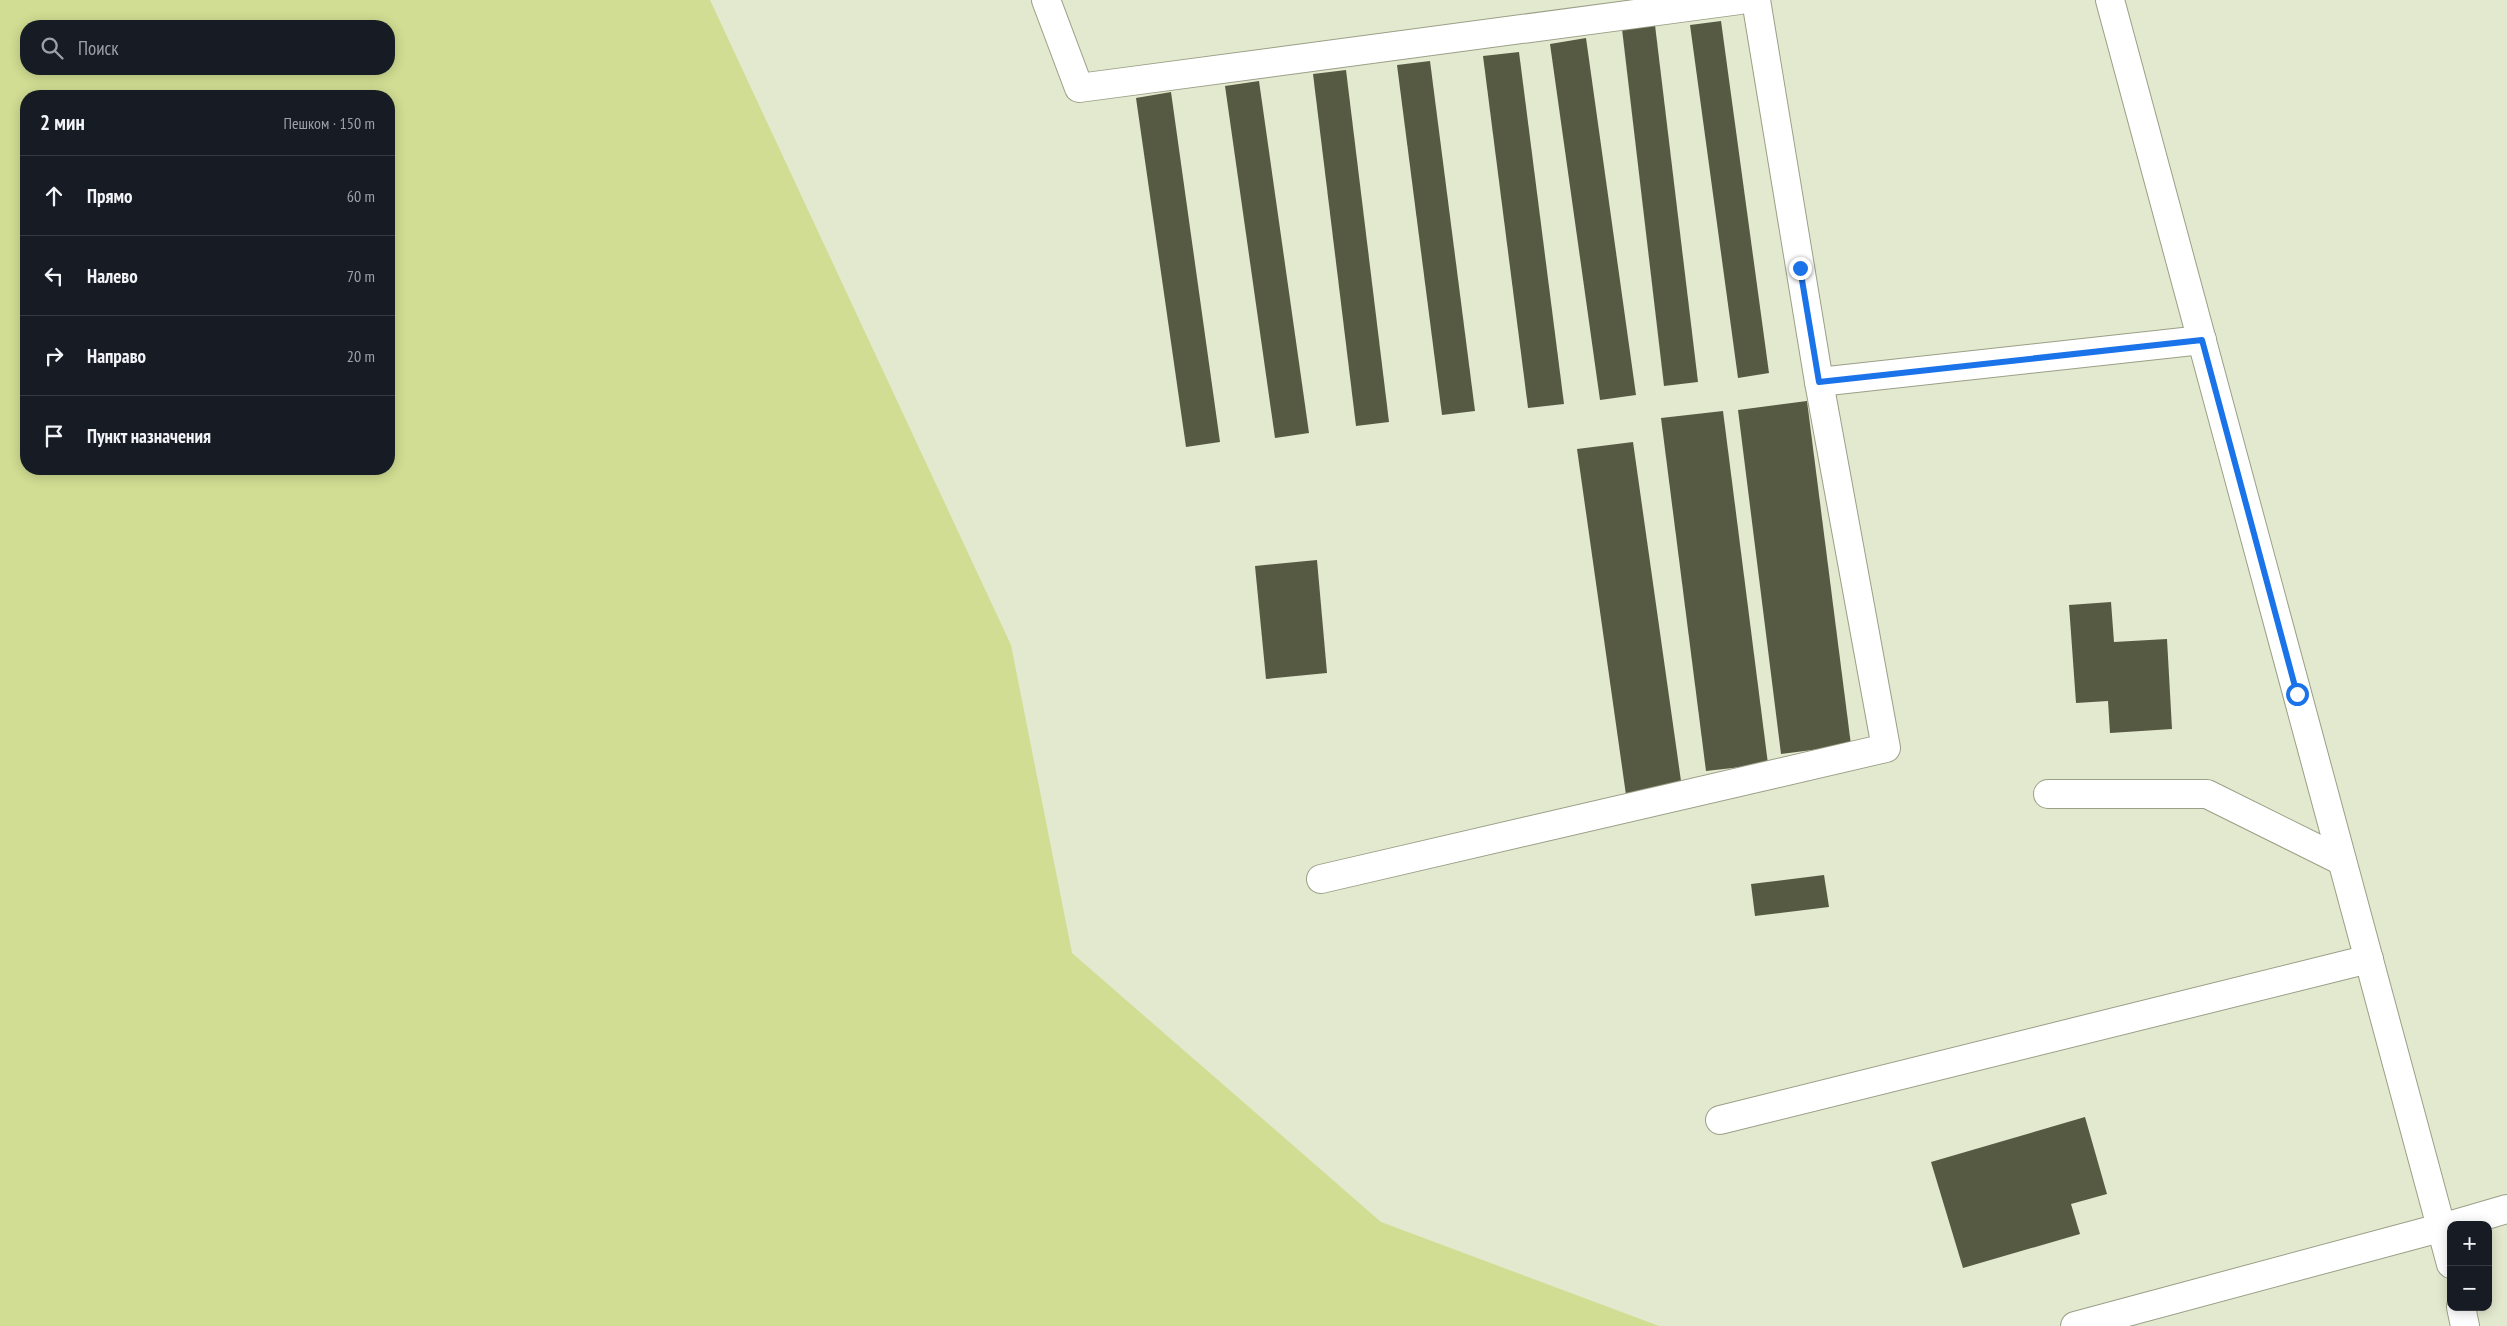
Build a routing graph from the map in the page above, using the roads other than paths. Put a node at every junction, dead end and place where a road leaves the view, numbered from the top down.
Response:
1 (1046, 0) edge
2 (1740, 0) edge
3 (1756, 0) edge
4 (2110, 0) edge
5 (2202, 340) junction
6 (1819, 382) junction
7 (2048, 794) dead end
8 (2342, 862) junction
9 (1321, 879) dead end
10 (2369, 959) junction
11 (1720, 1120) dead end
12 (2507, 1209) edge
13 (2465, 1221) edge
14 (2447, 1223) edge
15 (2447, 1226) edge
16 (2462, 1311) edge
17 (2075, 1326) edge
18 (2465, 1326) edge

1 - 2 street
3 - 6 street
4 - 5 street
5 - 6 street
5 - 8 street
6 - 9 street
7 - 8 street
8 - 10 street
10 - 11 street
10 - 14 street
12 - 13 street
15 - 17 street
16 - 18 street

